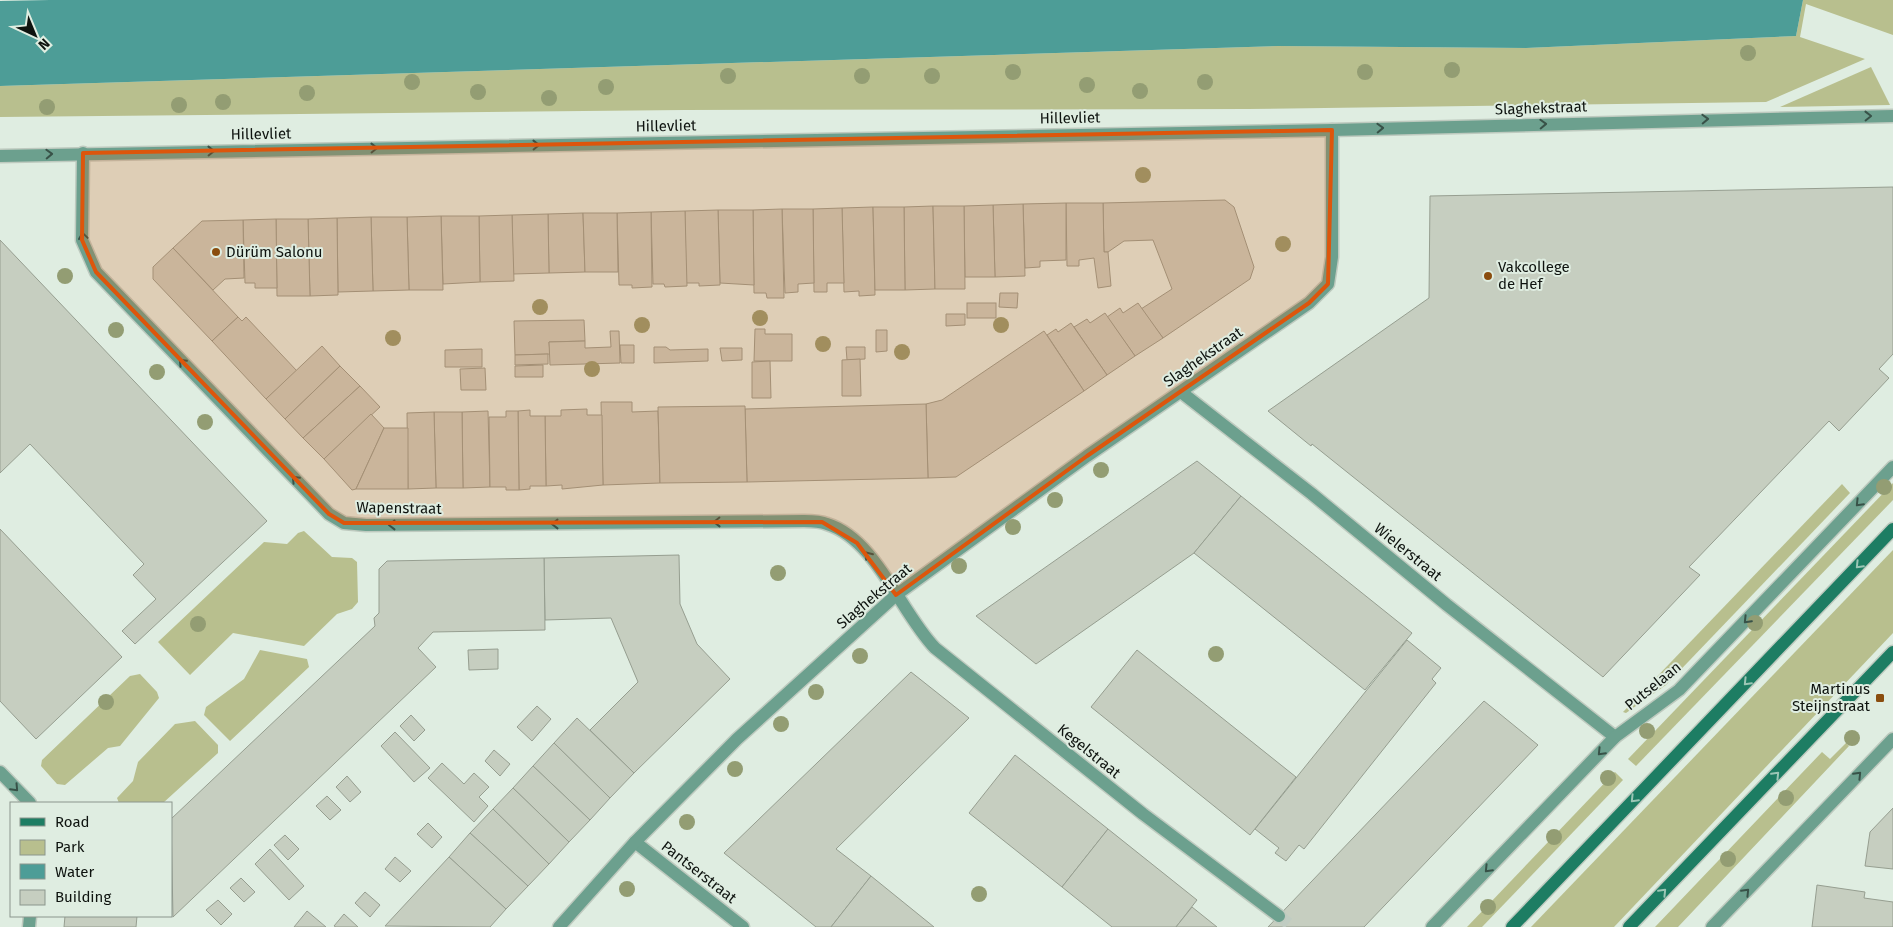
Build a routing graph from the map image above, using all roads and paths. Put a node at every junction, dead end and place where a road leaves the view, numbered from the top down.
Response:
1 (1893, 116) edge
2 (1332, 130) junction
3 (83, 153) junction
4 (0, 156) edge
5 (1180, 392) junction
6 (1893, 467) edge
7 (1893, 530) edge
8 (896, 595) junction
9 (1893, 652) edge
10 (1615, 736) junction
11 (1893, 739) edge
12 (0, 772) edge
13 (29, 802) edge
14 (635, 842) junction
15 (1279, 916) tunnel mouth
16 (559, 927) edge
17 (742, 927) edge
18 (1432, 927) edge
19 (1512, 927) edge
20 (1629, 927) edge
21 (1712, 927) edge

2 -> 1 street, Slaghekstraat
3 -> 2 street, Hillevliet
2 - 5 street, Slaghekstraat
4 -> 3 street, Hillevliet
8 -> 3 street, Wapenstraat
5 - 8 street, Slaghekstraat
5 - 10 street, Wielerstraat
6 -> 10 street, Putselaan
7 -> 19 main road
8 - 14 street, Slaghekstraat
8 - 15 street, Kegelstraat
20 -> 9 main road
10 -> 18 street, Putselaan
21 -> 11 street
12 -> 13 street
14 - 16 street, Slaghekstraat
14 - 17 street, Pantserstraat

